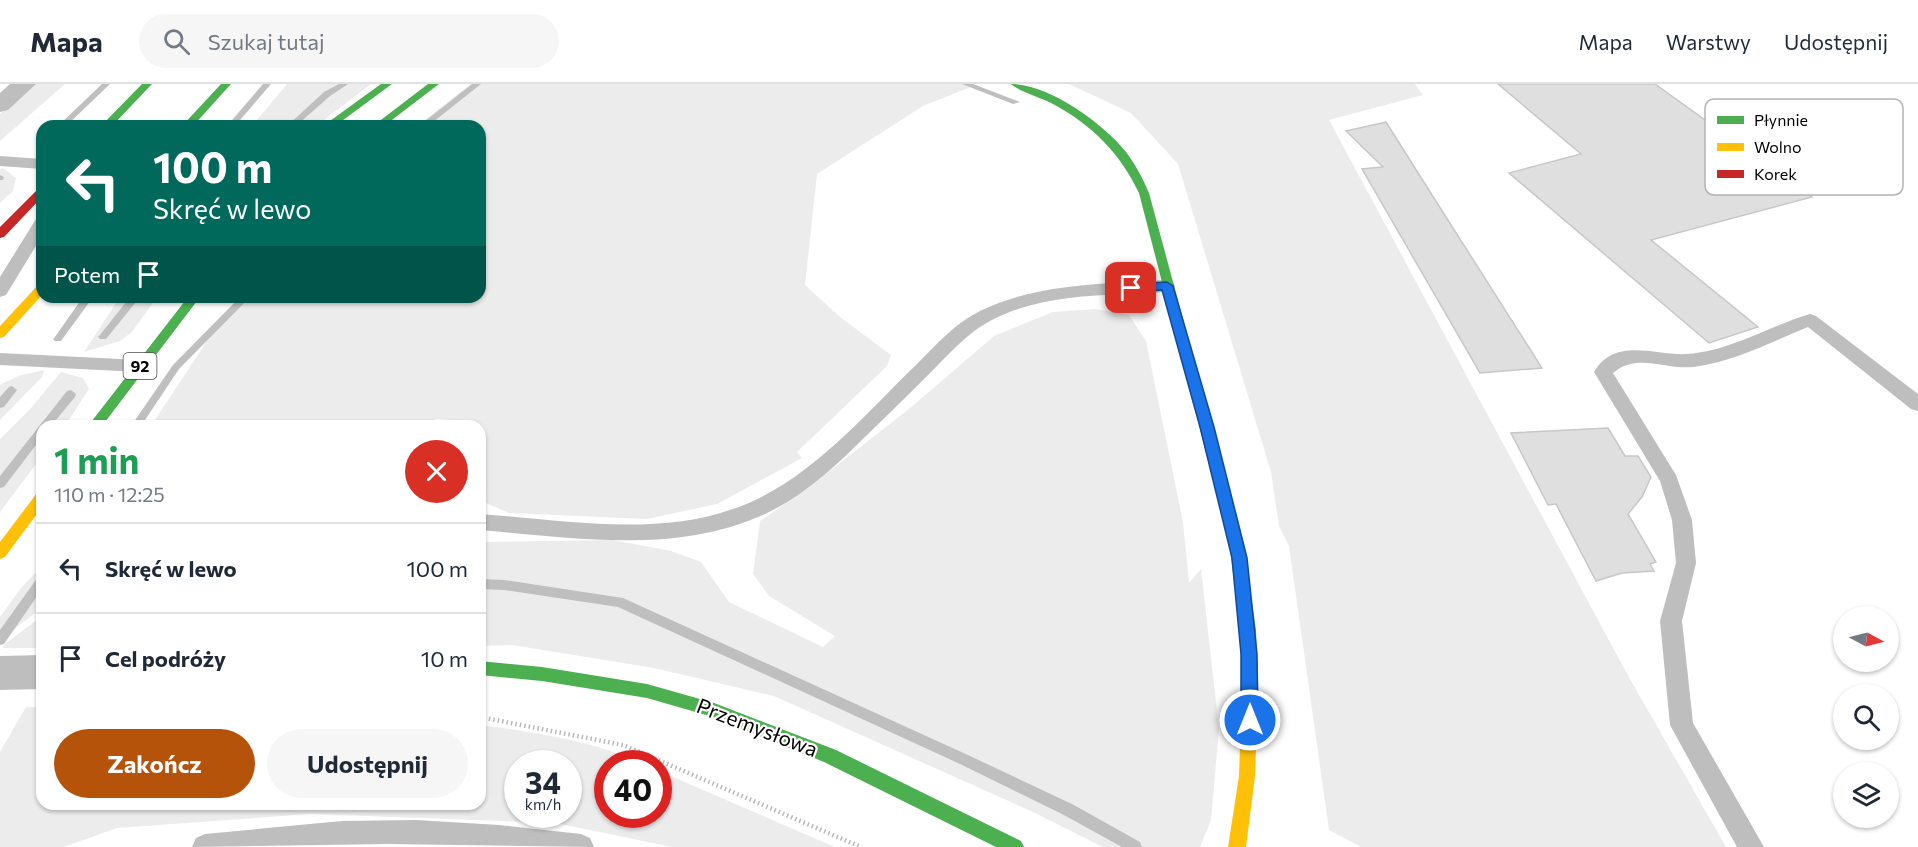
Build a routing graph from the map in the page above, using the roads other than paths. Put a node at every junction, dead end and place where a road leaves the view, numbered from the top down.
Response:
1 (24, 84) edge
2 (147, 84) edge
3 (226, 84) edge
4 (387, 84) edge
5 (434, 84) edge
6 (1016, 84) edge
7 (0, 105) edge
8 (112, 120) edge
9 (193, 120) edge
10 (336, 120) edge
11 (386, 120) edge
12 (0, 161) edge
13 (36, 164) edge
14 (36, 197) edge
15 (36, 233) edge
16 (0, 234) edge
17 (36, 249) edge
18 (17, 263) junction
19 (0, 277) edge
20 (1167, 286) junction
21 (0, 291) edge
22 (36, 295) edge
23 (187, 303) edge
24 (0, 334) edge
25 (0, 359) edge
26 (140, 366) junction
27 (1918, 404) edge
28 (100, 420) edge
29 (36, 505) edge
30 (486, 522) edge
31 (0, 553) edge
32 (486, 669) edge
33 (36, 672) edge
34 (0, 673) edge
35 (205, 847) edge
36 (581, 847) edge
37 (1015, 847) edge
38 (1237, 847) edge
39 (1751, 847) edge

1 - 7 street
2 - 8 main road
3 - 9 main road
4 - 10 main road
5 - 11 main road
6 - 20 main road
12 - 13 lane
14 - 16 main road
15 - 18 lane
17 - 18 lane
18 - 19 lane
18 - 21 lane
20 - 30 lane
20 - 38 main road
22 - 24 main road
23 - 26 main road, 92
25 - 26 lane
26 - 28 main road, 92
27 - 39 lane
29 - 31 main road
32 - 37 main road, Przemysłowa
33 - 34 street
35 - 36 lane

